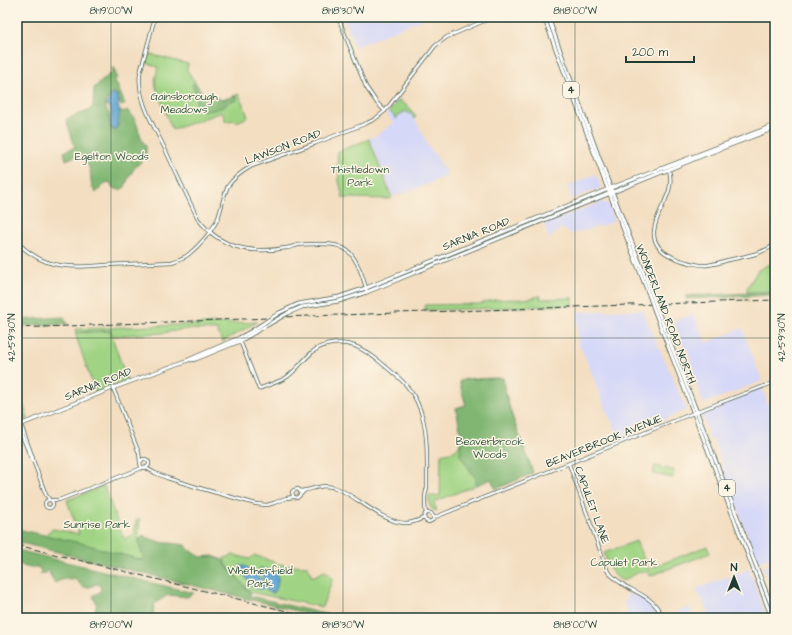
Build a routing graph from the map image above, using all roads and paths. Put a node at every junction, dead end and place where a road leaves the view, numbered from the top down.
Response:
1 (155, 17) edge
2 (338, 17) edge
3 (493, 17) edge
4 (544, 17) edge
5 (548, 17) edge
6 (385, 111) junction
7 (775, 126) edge
8 (669, 170) junction
9 (610, 191) junction
10 (210, 232) junction
11 (17, 242) edge
12 (775, 245) edge
13 (366, 288) junction
14 (367, 292) junction
15 (239, 340) junction
16 (775, 382) edge
17 (113, 388) junction
18 (695, 412) junction
19 (19, 426) edge
20 (139, 453) junction
21 (145, 459) junction
22 (140, 463) junction
23 (569, 464) junction
24 (149, 465) junction
25 (144, 468) junction
26 (135, 470) junction
27 (151, 470) junction
28 (292, 492) junction
29 (300, 492) junction
30 (294, 497) junction
31 (286, 498) junction
32 (49, 500) junction
33 (59, 500) junction
34 (54, 504) junction
35 (425, 505) junction
36 (426, 514) junction
37 (431, 514) junction
38 (440, 515) junction
39 (433, 518) junction
40 (424, 519) junction
41 (775, 615) edge
42 (663, 618) edge
43 (772, 618) edge

1 - 10 street
2 - 6 street
3 - 6 street, LAWSON ROAD
4 - 9 main road, WONDERLAND ROAD NORTH / 4
5 - 9 main road, WONDERLAND ROAD NORTH / 4
6 - 10 street, LAWSON ROAD
7 - 8 main road, SARNIA ROAD
7 - 9 main road, SARNIA ROAD
8 - 9 main road, SARNIA ROAD
8 - 12 street
9 - 13 main road, SARNIA ROAD
9 - 14 main road, SARNIA ROAD
9 - 18 main road, WONDERLAND ROAD NORTH / 4, bridge
10 - 11 street, LAWSON ROAD
10 - 13 street
13 - 14 street
13 - 15 main road, SARNIA ROAD, bridge
14 - 15 main road, SARNIA ROAD, bridge
15 - 17 main road, SARNIA ROAD
15 - 35 street
16 - 18 street, BEAVERBROOK AVENUE
17 - 19 main road, SARNIA ROAD
17 - 20 street
18 - 23 street, BEAVERBROOK AVENUE
18 - 41 main road, WONDERLAND ROAD NORTH / 4
18 - 43 main road, WONDERLAND ROAD NORTH / 4
19 - 32 street
20 - 21 street
20 - 22 street
21 - 22 street
21 - 24 street
22 - 25 street
22 - 26 street
23 - 38 street, BEAVERBROOK AVENUE
23 - 42 street, CAPULET LANE
24 - 25 street
24 - 27 street
25 - 26 street
25 - 27 street
26 - 33 street
27 - 31 street
28 - 29 street
28 - 30 street
28 - 31 street
29 - 30 street
29 - 40 street
30 - 31 street
32 - 33 street
32 - 34 street
32 - 34 street
33 - 34 street
35 - 36 street
35 - 37 street
36 - 37 street
36 - 40 street
37 - 38 street, BEAVERBROOK AVENUE
37 - 39 street
38 - 39 street, BEAVERBROOK AVENUE
39 - 40 street

